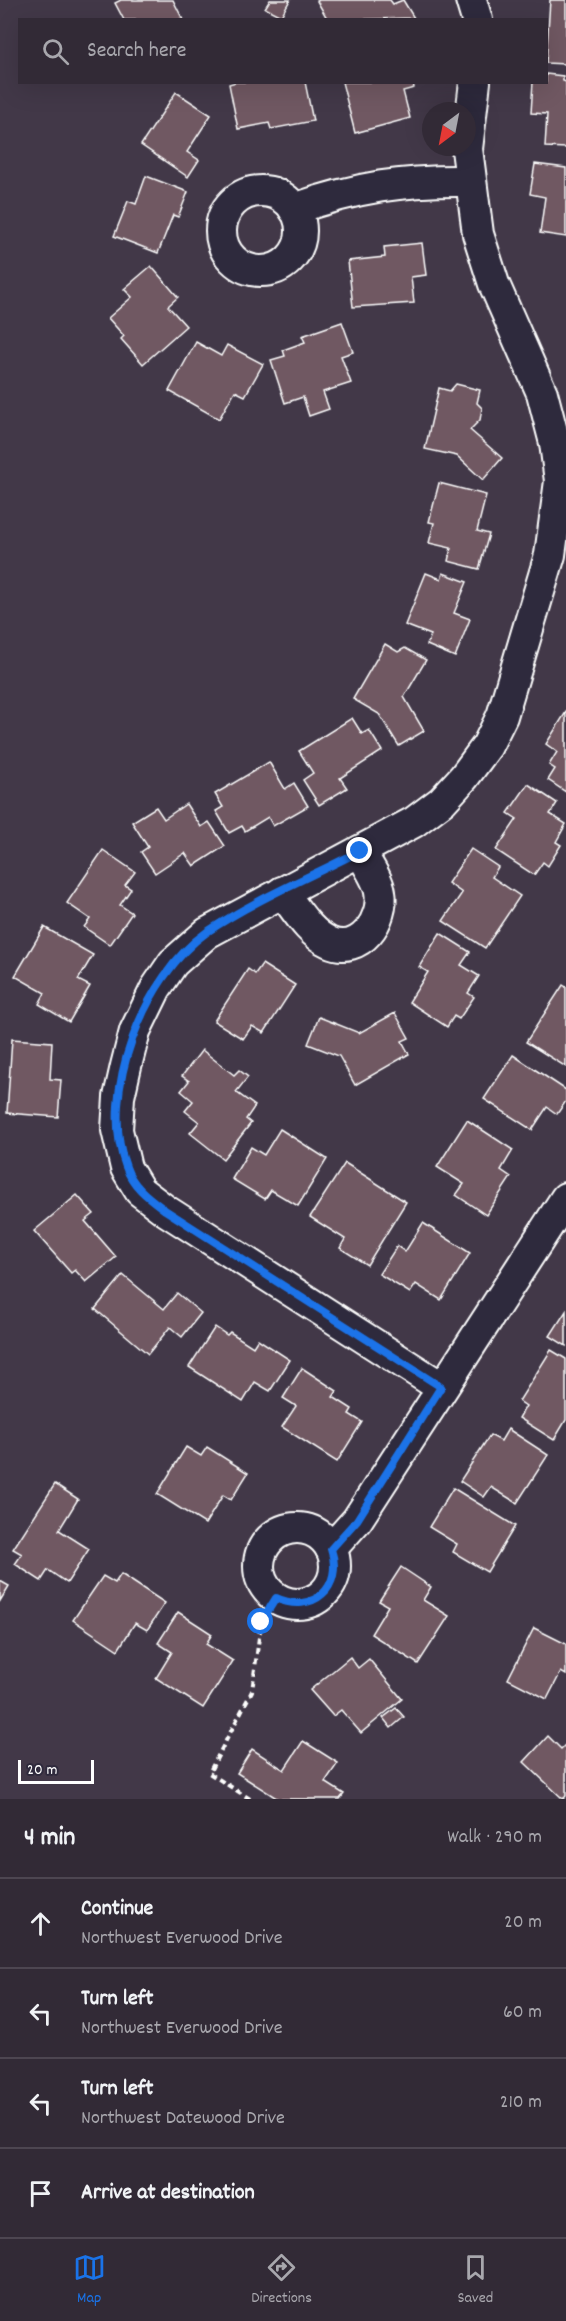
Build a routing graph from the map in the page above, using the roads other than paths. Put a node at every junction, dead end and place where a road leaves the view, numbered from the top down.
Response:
1 (471, 0) edge
2 (476, 18) edge
3 (475, 84) edge
4 (469, 180) junction
5 (294, 209) dead end
6 (558, 558) edge
7 (360, 851) junction
8 (282, 892) junction
9 (566, 1198) edge
10 (441, 1387) junction
11 (331, 1549) junction

1 - 2 street
3 - 4 street
4 - 5 street
4 - 6 street
6 - 7 street
7 - 8 street
7 - 8 street
8 - 10 street
9 - 10 street
10 - 11 street
11 - 11 street

